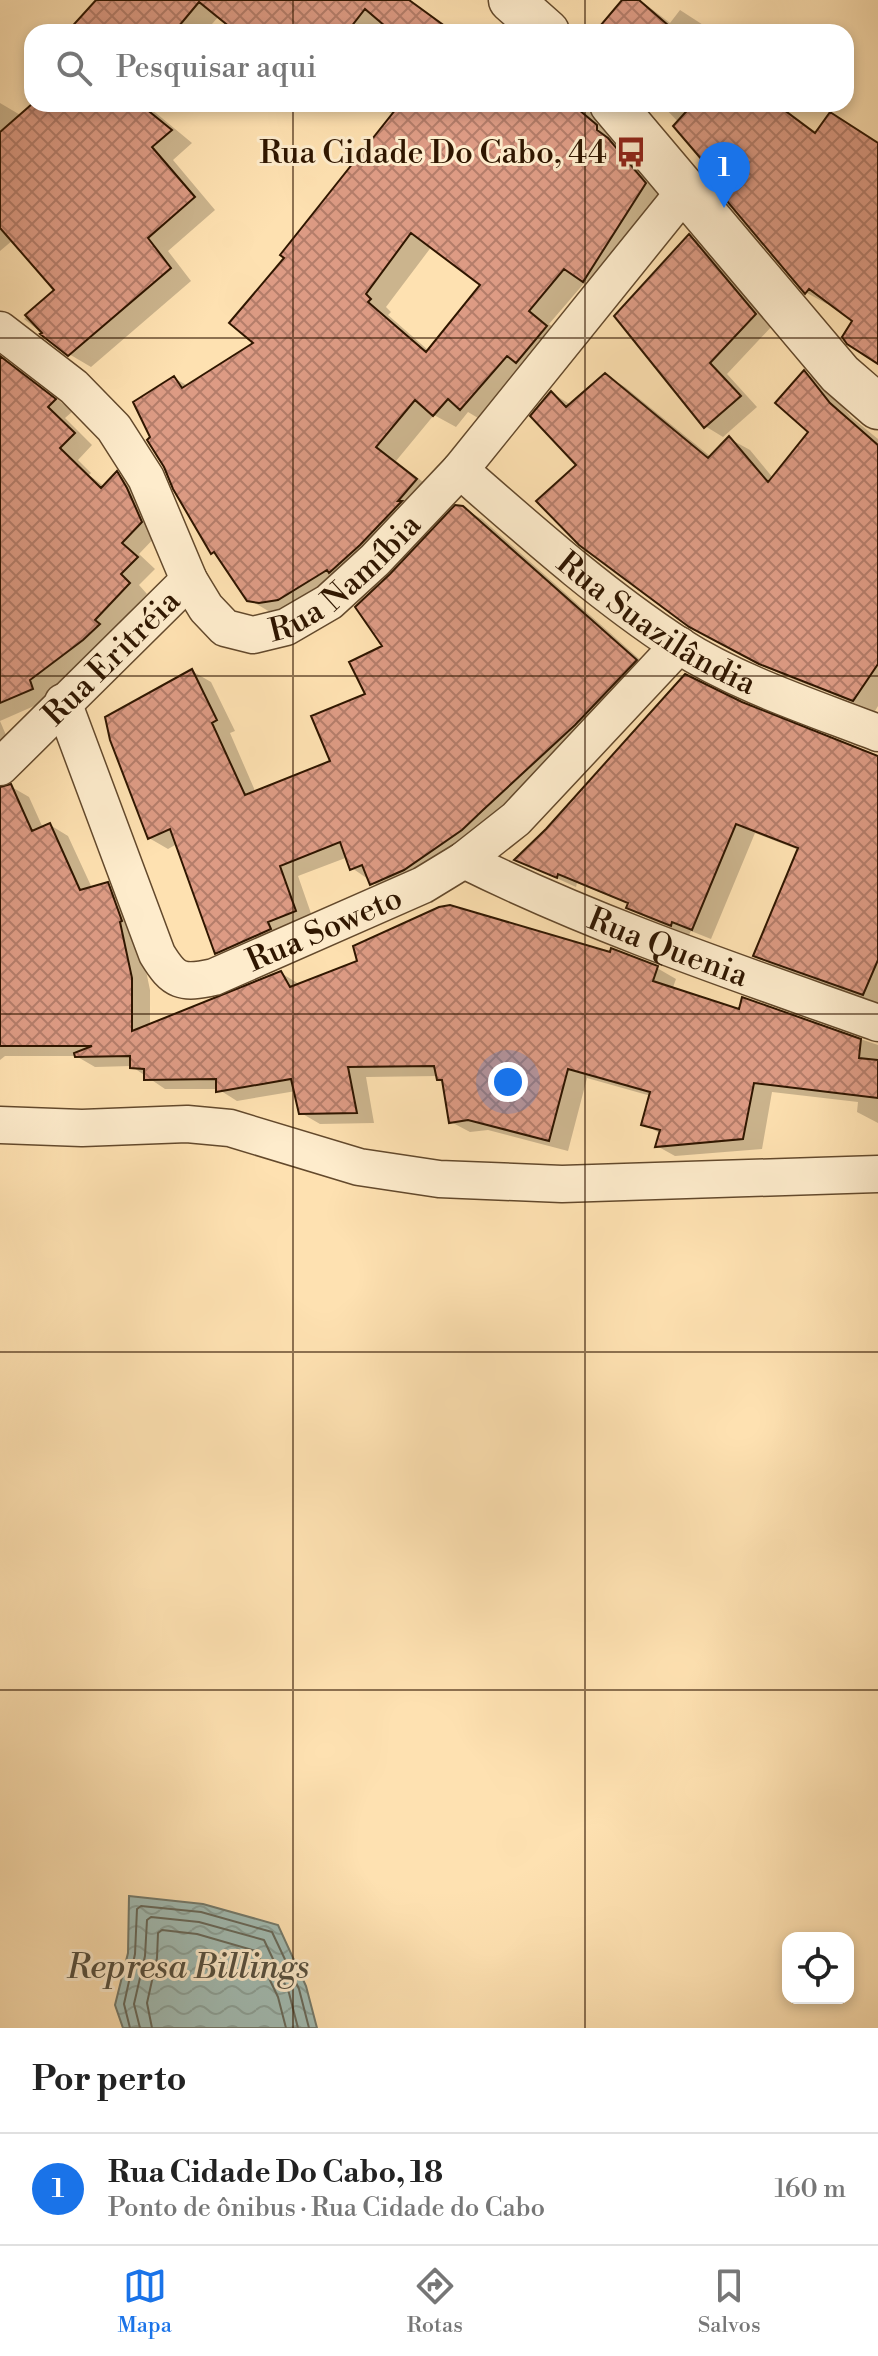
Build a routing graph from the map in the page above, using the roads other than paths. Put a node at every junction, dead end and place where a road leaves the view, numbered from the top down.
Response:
1 (511, 0) edge
2 (538, 24) edge
3 (619, 112) edge
4 (685, 191) junction
5 (0, 330) edge
6 (878, 407) edge
7 (460, 470) junction
8 (189, 580) junction
9 (679, 645) junction
10 (63, 702) junction
11 (878, 733) edge
12 (0, 767) edge
13 (464, 860) junction
14 (878, 1023) edge
15 (0, 1125) edge
16 (878, 1174) edge

1 - 2 street
3 - 4 street
4 - 6 street
4 - 7 street, Rua Namíbia
5 - 8 street, Rua Namíbia
7 - 8 street, Rua Namíbia
7 - 9 street, Rua Suazilândia
8 - 10 street, Rua Eritréia
9 - 11 street, Rua Suazilândia
9 - 13 street, Rua Soweto
10 - 12 street, Rua Eritréia
10 - 13 street, Rua Soweto
13 - 14 street, Rua Quenia
15 - 16 street

